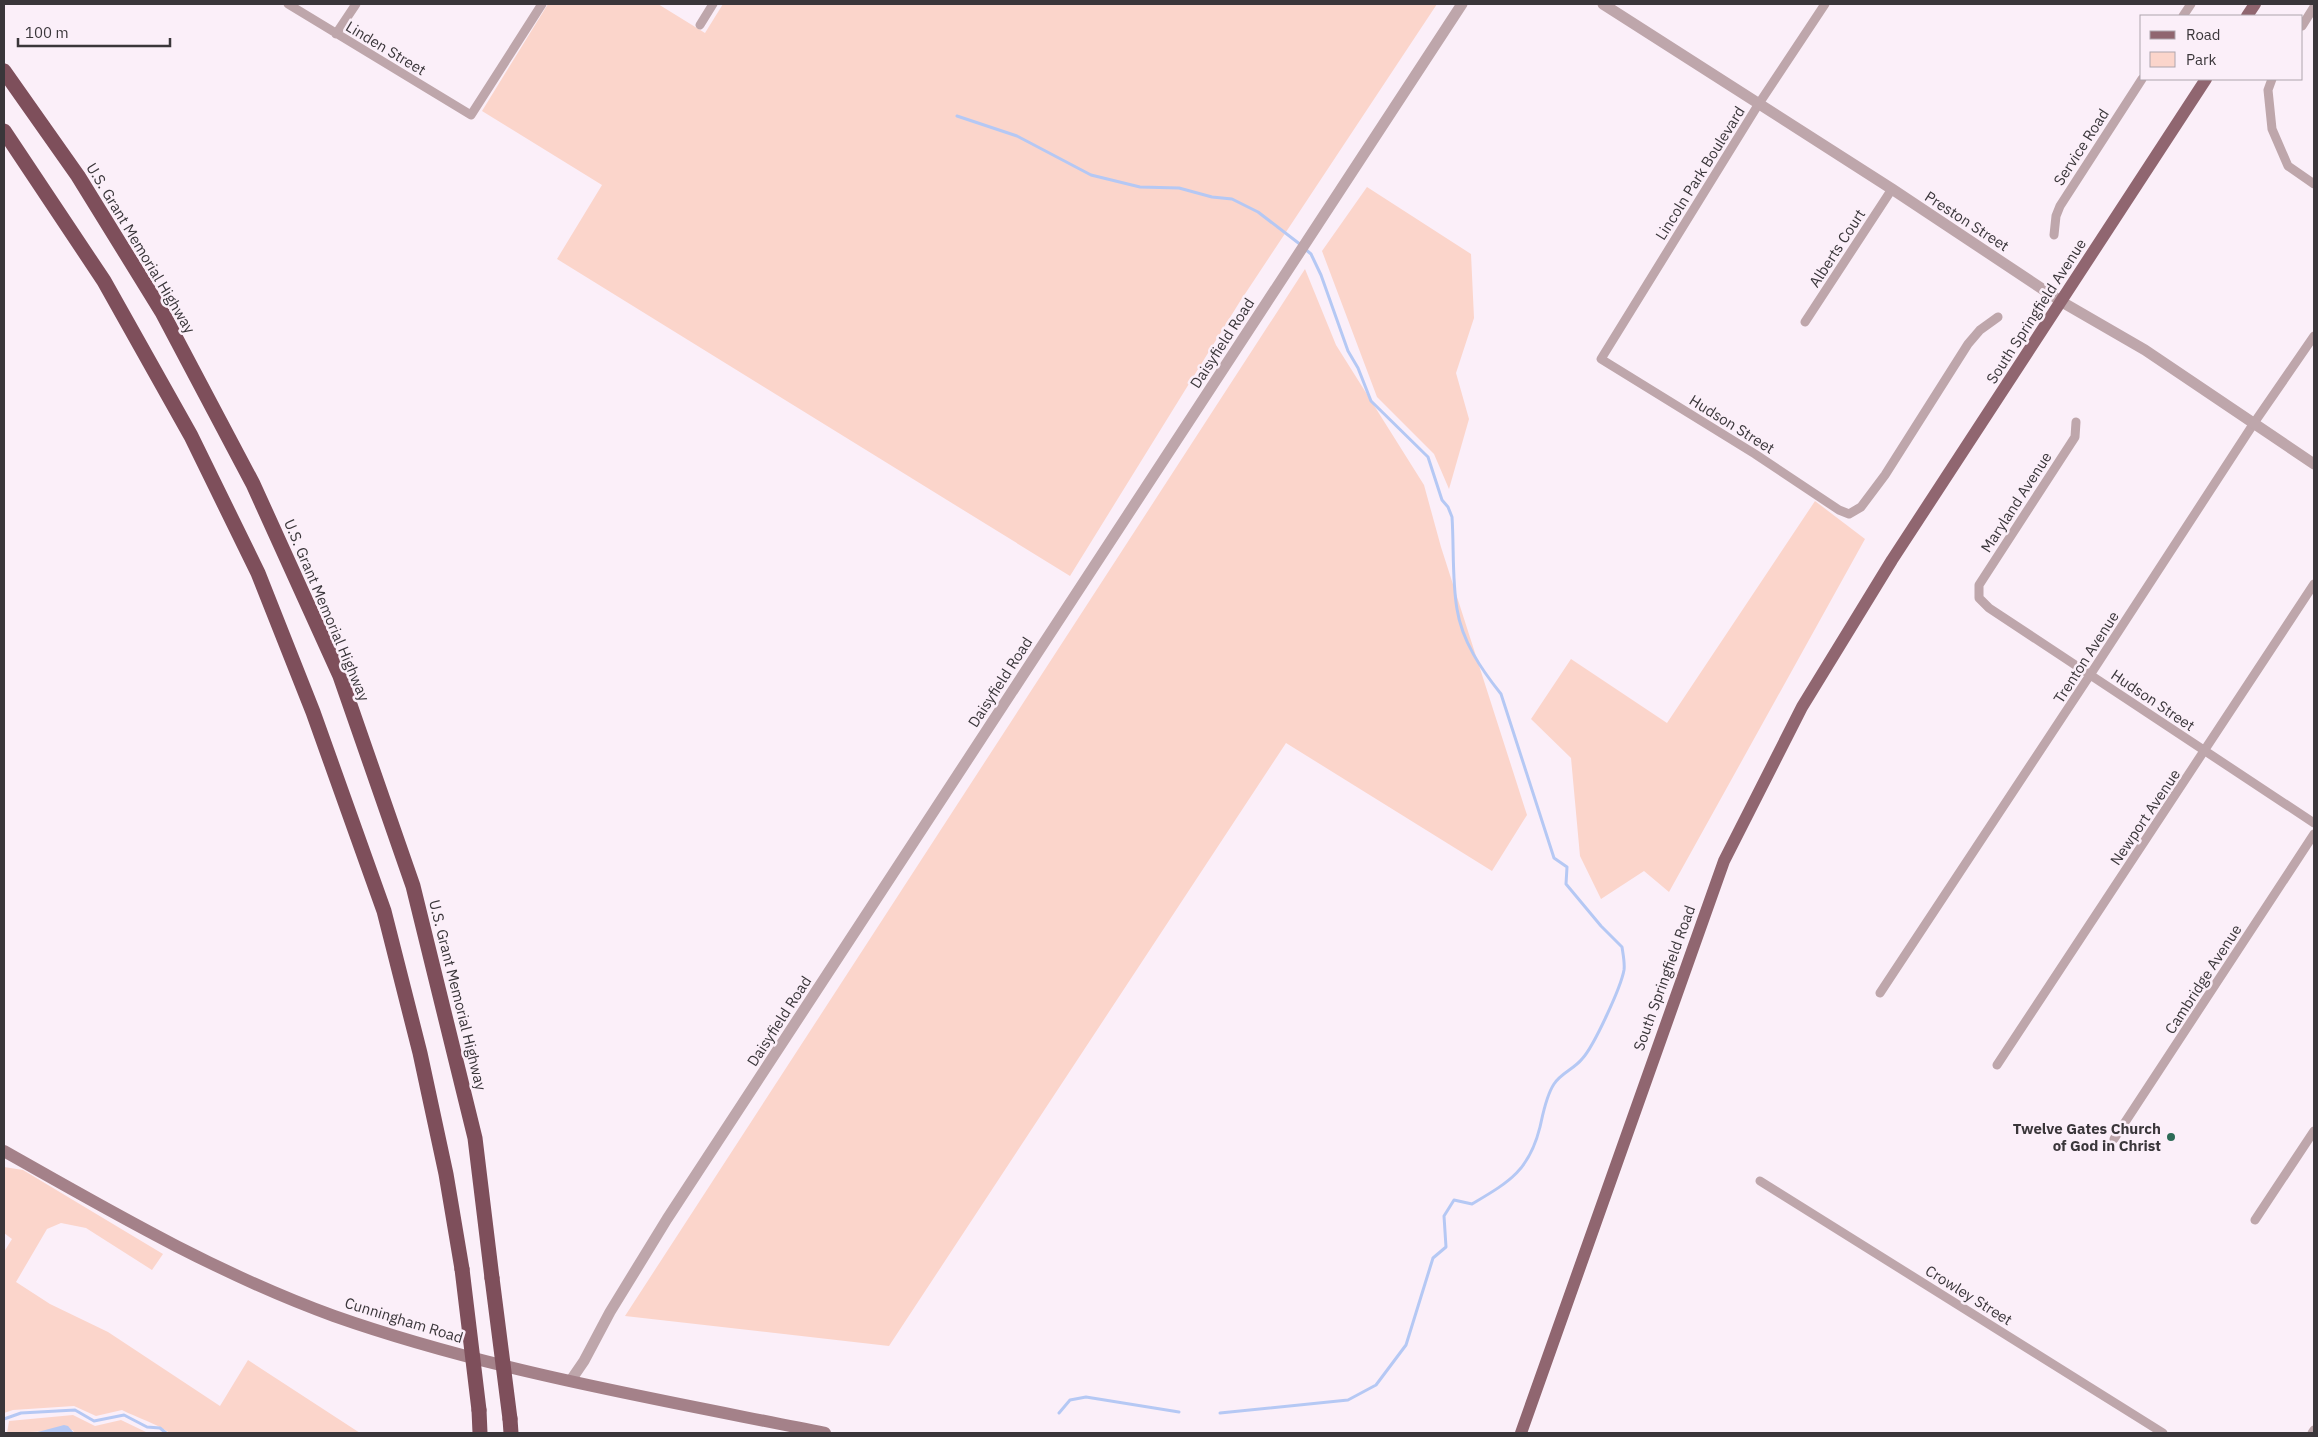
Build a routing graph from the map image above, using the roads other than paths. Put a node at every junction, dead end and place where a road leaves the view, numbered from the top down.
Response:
1 (288, 4) edge
2 (356, 4) edge
3 (542, 4) edge
4 (713, 4) edge
5 (1462, 4) edge
6 (1603, 4) edge
7 (1825, 4) edge
8 (2191, 4) edge
9 (2255, 4) edge
10 (2314, 7) edge
11 (2184, 15) edge
12 (2248, 15) edge
13 (700, 24) dead end
14 (2303, 24) edge
15 (336, 34) junction
16 (4, 71) edge
17 (2141, 80) edge
18 (2205, 80) edge
19 (2272, 80) edge
20 (1758, 105) junction
21 (4, 131) edge
22 (2314, 184) edge
23 (1892, 189) junction
24 (2054, 235) dead end
25 (2062, 302) junction
26 (1998, 316) dead end
27 (1805, 322) dead end
28 (2314, 336) edge
29 (1601, 359) joint
30 (2076, 422) dead end
31 (2254, 423) junction
32 (2314, 464) edge
33 (1892, 560) joint
34 (2314, 584) edge
35 (1979, 598) joint
36 (2090, 675) junction
37 (2205, 752) junction
38 (2314, 823) edge
39 (2314, 834) edge
40 (1880, 993) dead end
41 (1997, 1065) dead end
42 (2314, 1131) edge
43 (2114, 1139) dead end
44 (4, 1151) edge
45 (1760, 1181) dead end
46 (2255, 1220) dead end
47 (571, 1380) junction
48 (510, 1426) edge
49 (2314, 1430) edge
50 (480, 1433) edge
51 (825, 1433) edge
52 (1521, 1433) edge
53 (2163, 1433) edge
54 (2312, 1433) edge

1 - 15 street, Linden Street
2 - 15 street
3 - 15 street, Linden Street
4 - 13 street
5 - 47 street, Daisyfield Road
6 - 20 street, Preston Street
7 - 20 street, Lincoln Park Boulevard
8 - 11 street
9 - 12 main road
10 - 14 street
16 - 48 highway, U.S. Grant Memorial Highway, bridge
17 - 24 street, Service Road
18 - 25 main road, South Springfield Avenue
19 - 22 street
20 - 23 street, Preston Street
20 - 29 street, Lincoln Park Boulevard
21 - 50 highway, bridge
23 - 25 street, Preston Street
23 - 27 street, Alberts Court
25 - 31 street, Preston Street
25 - 33 main road, South Springfield Avenue
26 - 29 street, Hudson Street
28 - 31 street, Trenton Avenue
30 - 35 street, Maryland Avenue
31 - 32 street, Preston Street
31 - 36 street, Trenton Avenue
33 - 52 main road, South Springfield Road
34 - 37 street, Newport Avenue
35 - 36 street, Hudson Street
36 - 37 street, Hudson Street
36 - 40 street, Trenton Avenue
37 - 38 street, Hudson Street
37 - 41 street, Newport Avenue
39 - 43 street, Cambridge Avenue
42 - 46 street
44 - 47 main road, Cunningham Road
45 - 53 street, Crowley Street
47 - 51 main road, Cunningham Road
49 - 54 street

